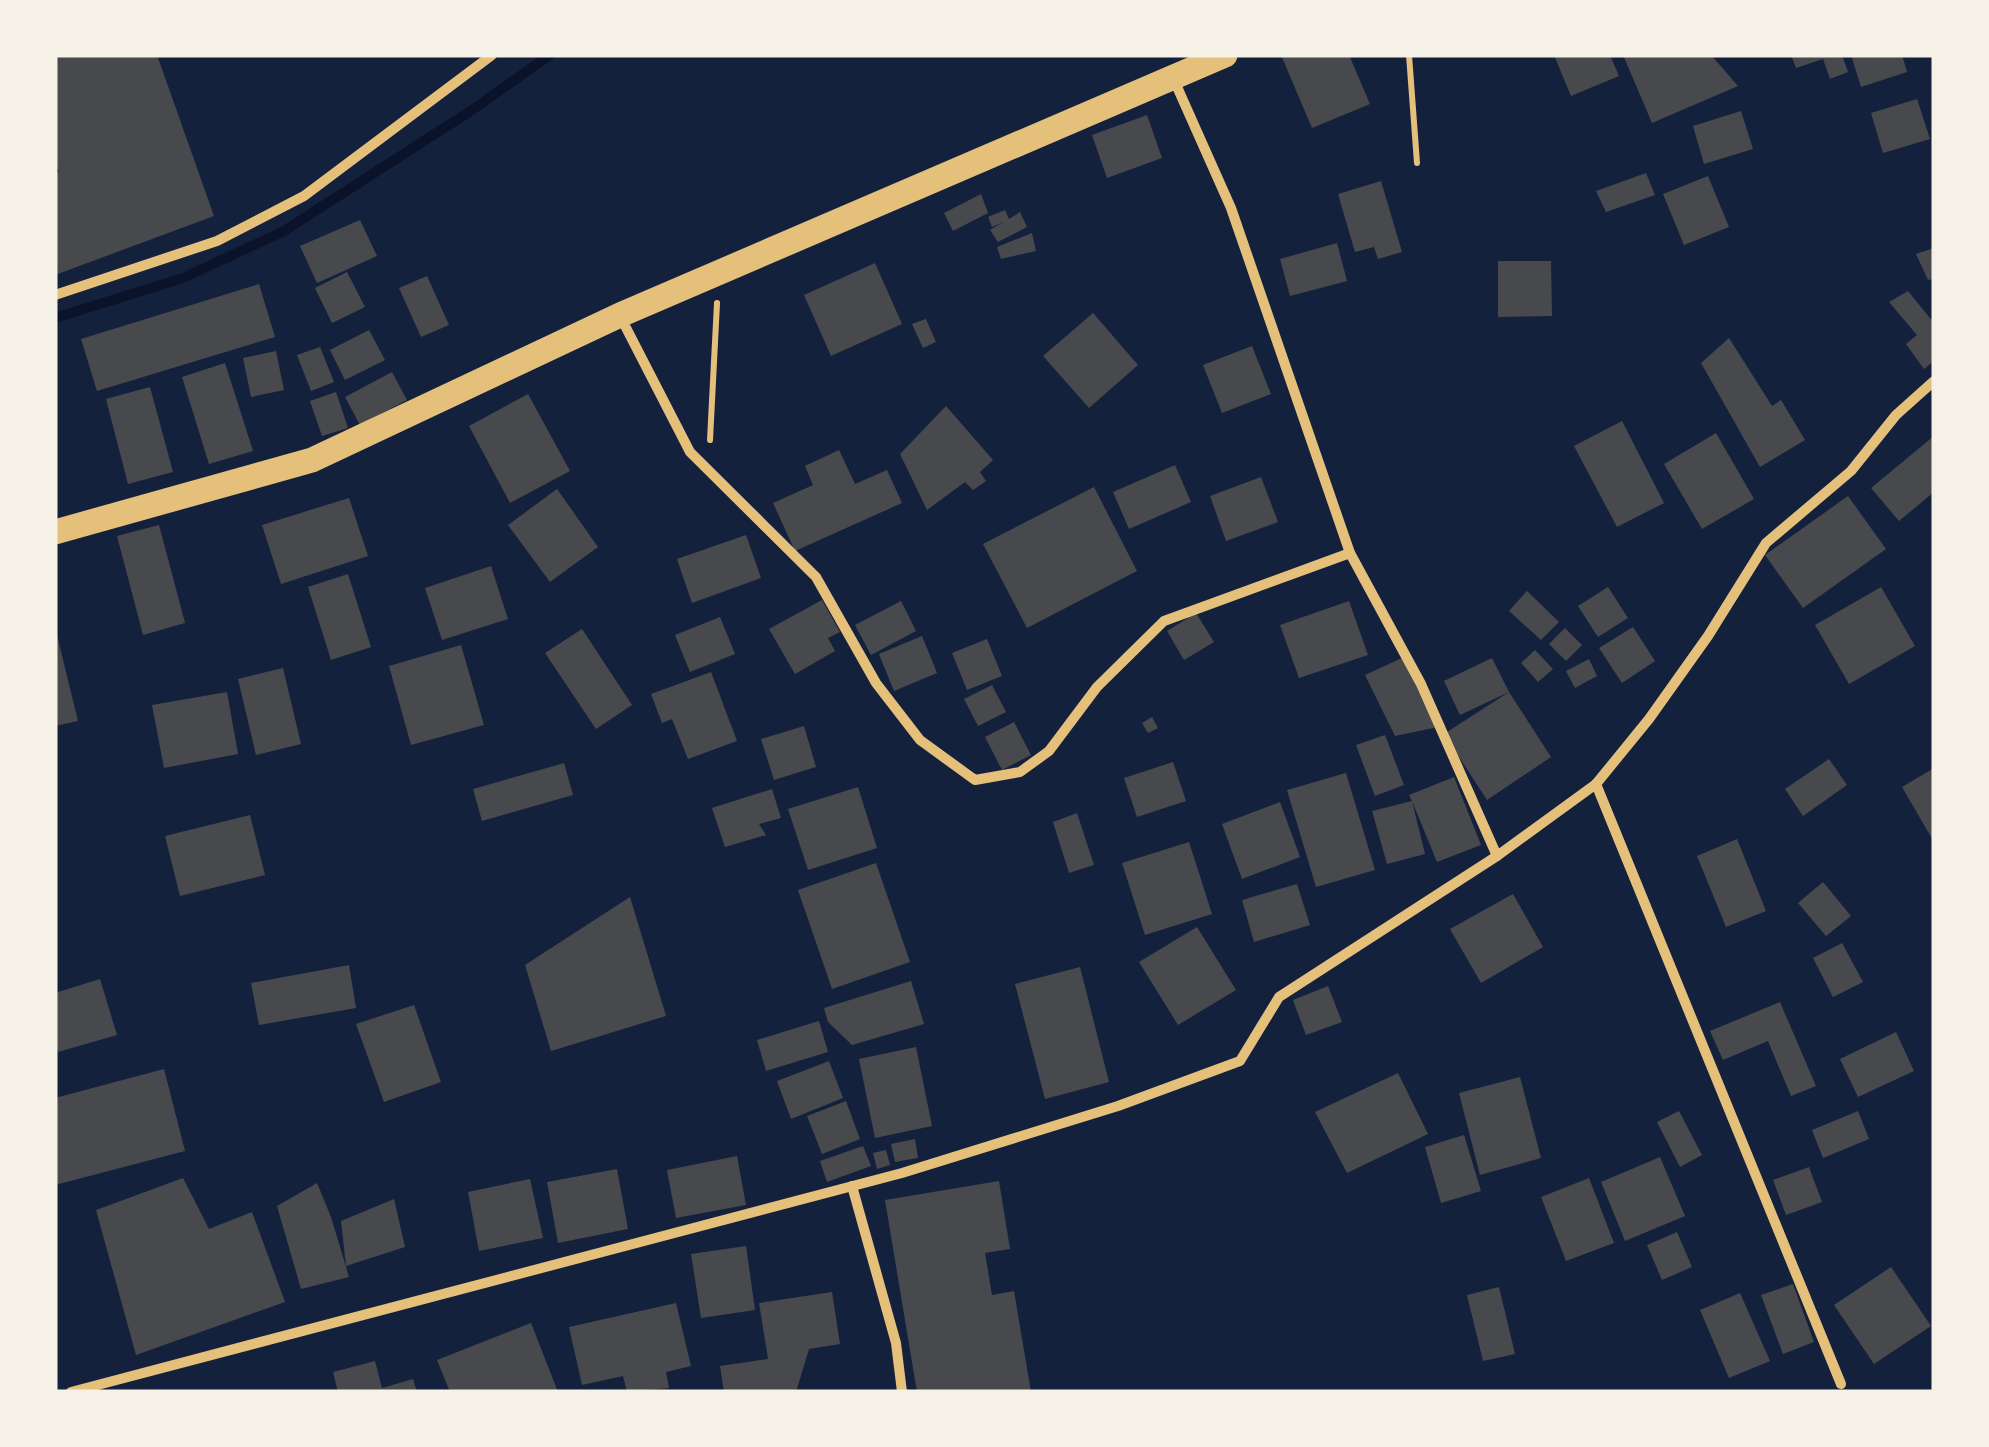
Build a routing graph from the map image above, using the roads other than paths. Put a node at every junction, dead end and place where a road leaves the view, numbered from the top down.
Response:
1 (492, 55) edge
2 (1225, 55) edge
3 (1174, 80) junction
4 (55, 294) edge
5 (620, 315) junction
6 (1934, 380) edge
7 (55, 532) edge
8 (1350, 553) junction
9 (1596, 784) junction
10 (1497, 856) junction
11 (852, 1186) junction
12 (1841, 1384) dead end
13 (72, 1392) edge
14 (902, 1392) edge

1 - 4 street
2 - 3 main road
3 - 5 main road
3 - 8 street
5 - 7 main road
5 - 8 street
6 - 9 street
8 - 10 street
9 - 10 street
9 - 12 street
10 - 11 street
11 - 13 street
11 - 14 street

